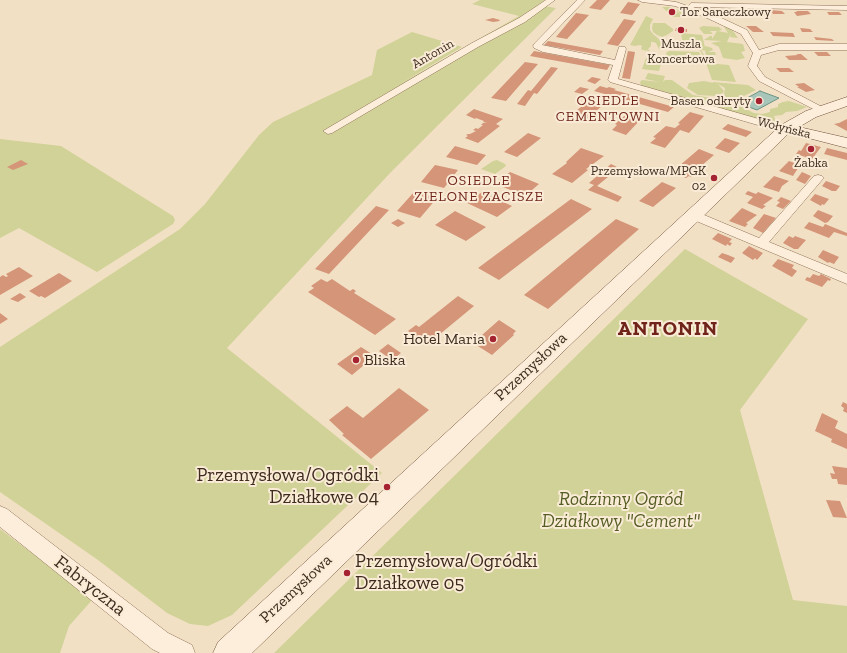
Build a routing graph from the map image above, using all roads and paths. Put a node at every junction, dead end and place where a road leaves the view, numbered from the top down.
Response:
1 (551, 0) edge
2 (581, 0) edge
3 (642, 0) edge
4 (728, 2) edge
5 (676, 4) junction
6 (847, 8) edge
7 (847, 47) edge
8 (622, 49) dead end
9 (757, 53) junction
10 (618, 63) junction
11 (847, 101) edge
12 (821, 109) junction
13 (786, 128) junction
14 (328, 131) dead end
15 (847, 144) edge
16 (818, 178) dead end
17 (693, 215) junction
18 (761, 243) junction
19 (847, 279) edge
20 (0, 515) edge
21 (184, 653) edge
22 (229, 653) edge

1 - 14 street, Antonin
2 - 10 street
3 - 5 street
4 - 5 street
4 - 6 street
5 - 9 street
7 - 9 street
8 - 10 street, Wołyńska
9 - 12 street
10 - 13 street, Wołyńska
11 - 12 main road, Przemysłowa
12 - 13 main road, Przemysłowa
13 - 15 main road, Wołyńska
13 - 17 main road, Przemysłowa
16 - 18 street
17 - 18 street
17 - 22 main road, Przemysłowa
18 - 19 street
20 - 21 street, Fabryczna

